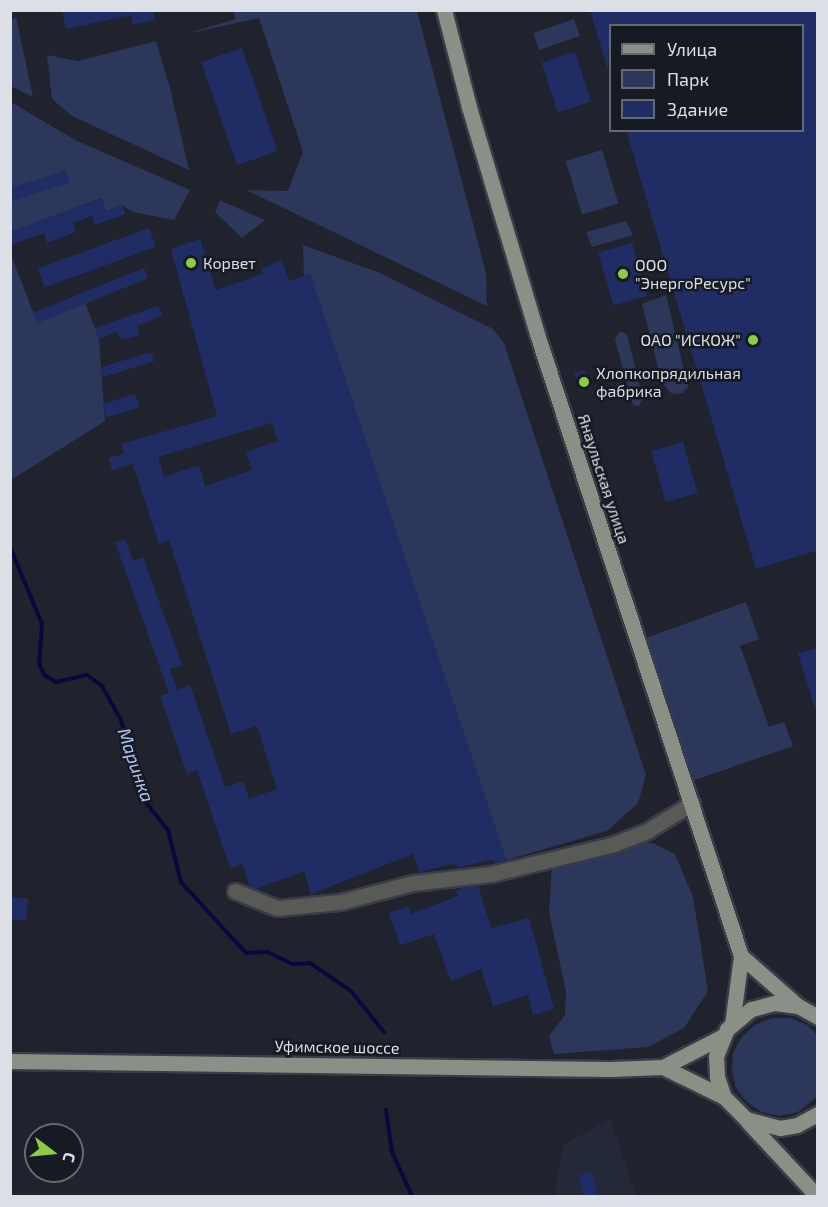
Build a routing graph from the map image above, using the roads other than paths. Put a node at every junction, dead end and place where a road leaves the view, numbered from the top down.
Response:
1 (444, 10) edge
2 (692, 803) junction
3 (235, 891) dead end
4 (741, 956) junction
5 (811, 1011) edge
6 (728, 1030) junction
7 (10, 1061) edge
8 (663, 1067) junction
9 (724, 1097) junction
10 (818, 1114) edge
11 (746, 1119) junction
12 (817, 1190) edge

1 - 2 main road, Янаульская улица
2 - 3 street
2 - 4 main road, Янаульская улица
4 - 5 main road
4 - 6 main road
5 - 6 main road
6 - 8 main road
6 - 9 main road
7 - 8 main road, Уфимское шоссе
8 - 9 main road
9 - 11 main road
10 - 11 main road
11 - 12 main road

